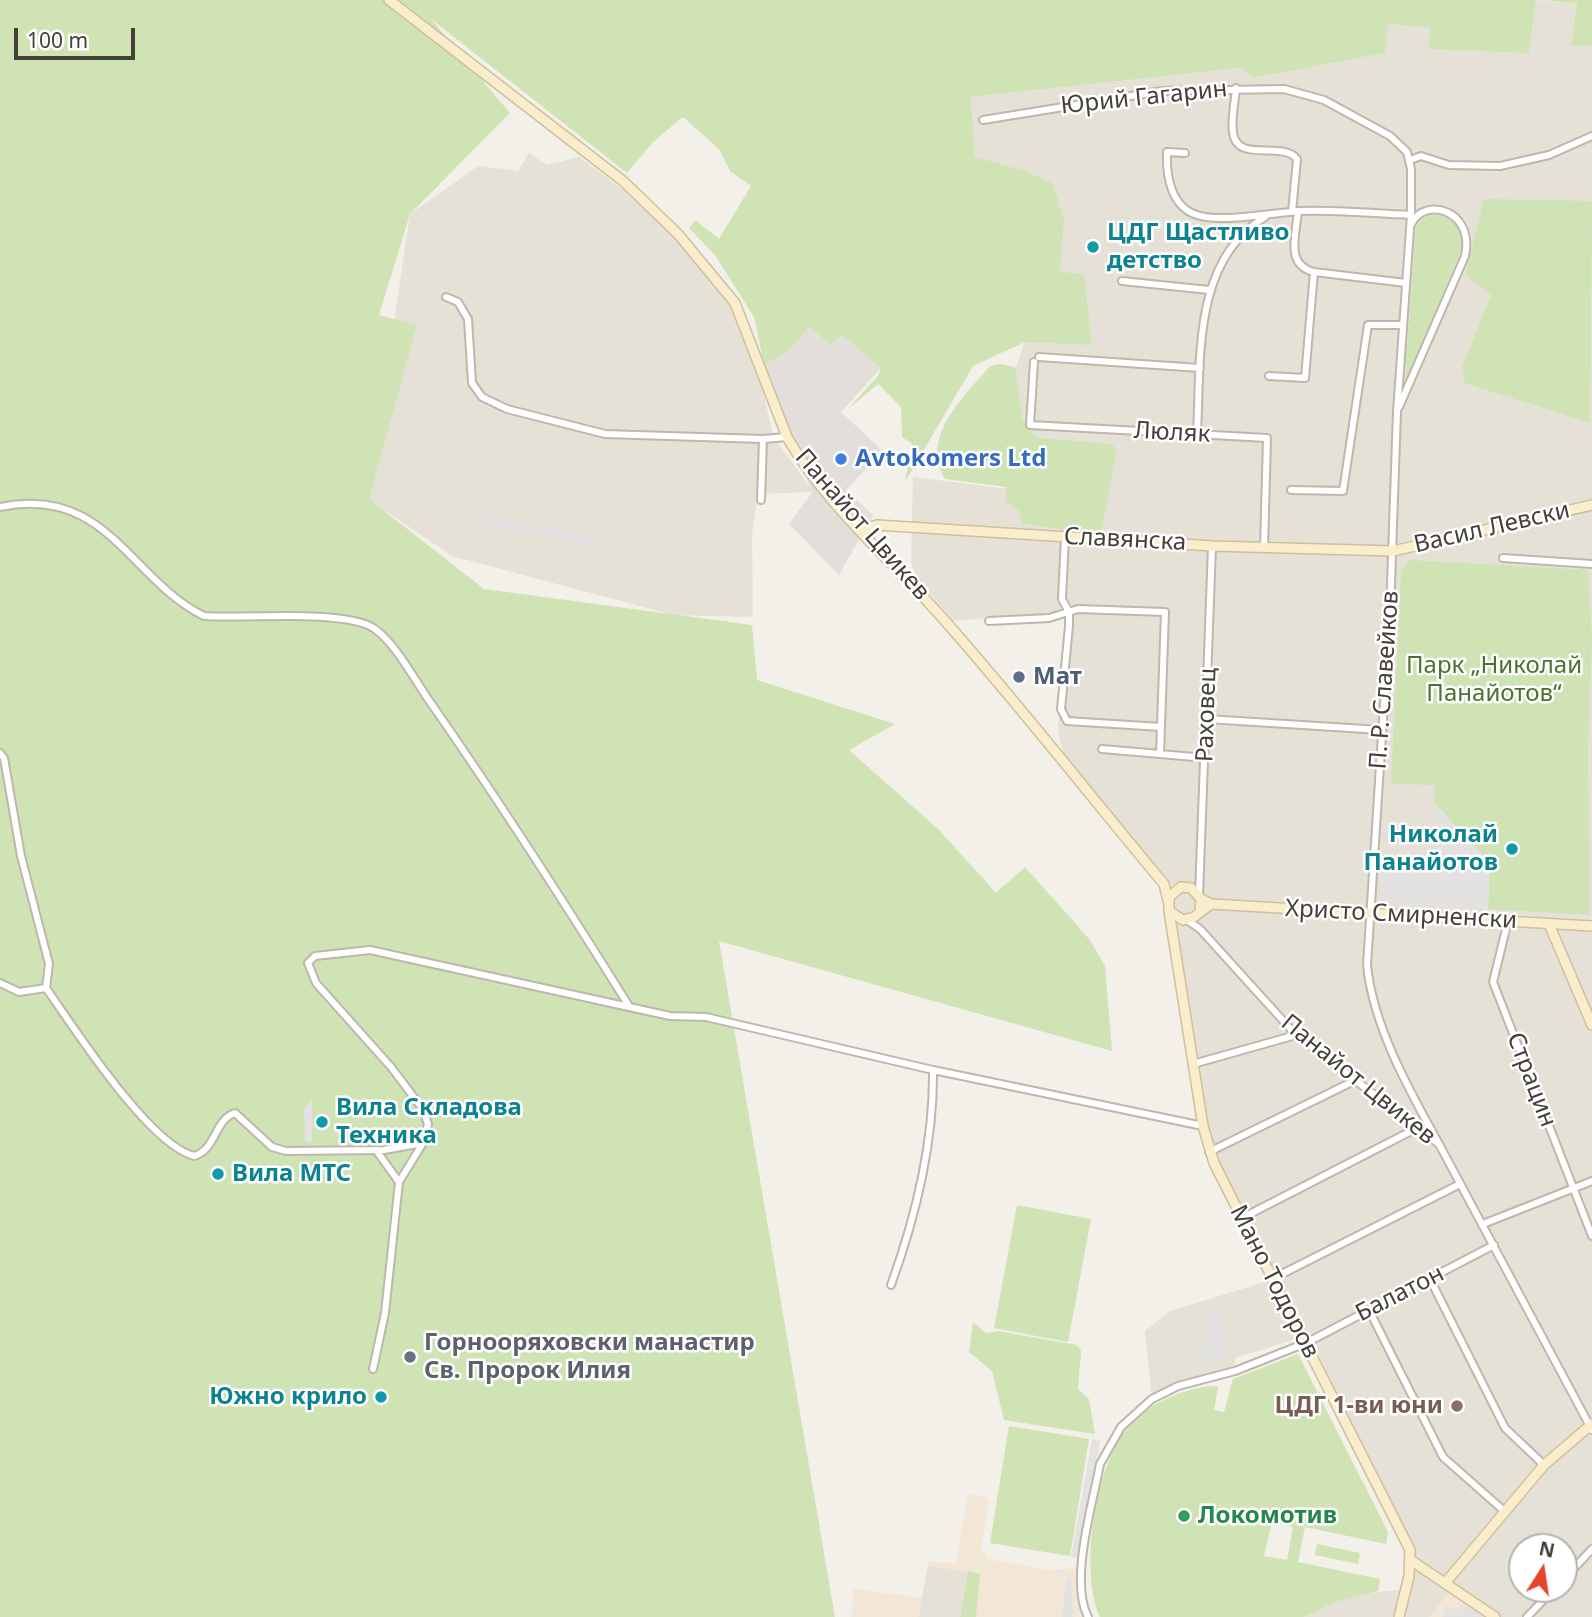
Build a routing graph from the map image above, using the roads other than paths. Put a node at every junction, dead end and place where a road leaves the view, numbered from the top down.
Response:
1 (389, 0) edge
2 (1236, 88) junction
3 (983, 120) dead end
4 (1592, 136) edge
5 (1185, 153) dead end
6 (1410, 160) junction
7 (1295, 212) junction
8 (1411, 215) junction
9 (1267, 216) junction
10 (1410, 228) junction
11 (1314, 272) junction
12 (1122, 281) dead end
13 (1406, 283) junction
14 (1209, 290) junction
15 (446, 297) dead end
16 (1403, 325) junction
17 (1200, 368) junction
18 (1269, 376) dead end
19 (1397, 412) junction
20 (1197, 434) junction
21 (787, 437) junction
22 (763, 439) junction
23 (1291, 490) dead end
24 (761, 500) dead end
25 (1592, 505) edge
26 (0, 507) edge
27 (860, 530) junction
28 (1065, 537) junction
29 (1212, 546) junction
30 (1264, 548) junction
31 (1392, 551) junction
32 (1503, 558) dead end
33 (1592, 564) edge
34 (1069, 612) junction
35 (989, 621) dead end
36 (1207, 719) junction
37 (1161, 727) junction
38 (1381, 730) junction
39 (1102, 749) dead end
40 (0, 753) edge
41 (1160, 754) junction
42 (1206, 758) junction
43 (1164, 884) junction
44 (1194, 890) junction
45 (1211, 904) junction
46 (1169, 906) junction
47 (1199, 913) junction
48 (1369, 913) junction
49 (1183, 920) junction
50 (1508, 921) junction
51 (1549, 924) junction
52 (1592, 926) edge
53 (1200, 929) junction
54 (1171, 932) junction
55 (0, 983) edge
56 (47, 988) junction
57 (629, 1006) junction
58 (1592, 1025) edge
59 (1296, 1035) junction
60 (1193, 1064) junction
61 (933, 1070) junction
62 (1354, 1081) junction
63 (1428, 1125) junction
64 (1203, 1126) junction
65 (1419, 1126) junction
66 (423, 1143) junction
67 (1439, 1144) junction
68 (376, 1150) junction
69 (1209, 1152) junction
70 (1592, 1181) edge
71 (399, 1182) junction
72 (1460, 1184) junction
73 (1573, 1189) junction
74 (1242, 1218) junction
75 (1483, 1224) junction
76 (1592, 1236) edge
77 (1494, 1245) junction
78 (1274, 1278) junction
79 (1430, 1279) junction
80 (891, 1285) dead end
81 (1369, 1310) junction
82 (1306, 1343) junction
83 (373, 1369) dead end
84 (1591, 1427) edge
85 (1544, 1465) junction
86 (1503, 1510) junction
87 (1592, 1549) edge
88 (1412, 1560) junction
89 (1578, 1564) edge
90 (1446, 1582) junction
91 (1540, 1603) edge
92 (1088, 1617) edge
93 (1399, 1617) edge
94 (1494, 1617) edge
95 (1527, 1617) edge

1 - 21 street, Панайот Цвикев
2 - 3 street, Юрий Гагарин
2 - 6 street, Юрий Гагарин
2 - 7 street
4 - 6 street
5 - 9 street
6 - 8 street, П. Р. Славейков
7 - 8 street
7 - 9 street
7 - 11 street
8 - 10 street, П. Р. Славейков
9 - 14 street
10 - 13 street, П. Р. Славейков
10 - 19 street
11 - 13 street
11 - 18 street
12 - 14 street
13 - 16 street, П. Р. Славейков
14 - 17 street
15 - 22 street
16 - 19 street, П. Р. Славейков
16 - 23 street
17 - 20 street
17 - 20 street, Люляк
19 - 31 street, П. Р. Славейков
20 - 30 street, Люляк
21 - 22 street
21 - 27 street, Панайот Цвикев
22 - 24 street
25 - 31 street, Васил Левски
26 - 57 street
27 - 28 street, Славянска
27 - 43 street, Панайот Цвикев
28 - 29 street, Славянска
28 - 34 street
29 - 30 street, Славянска
29 - 36 street, Раховец
30 - 31 street, Славянска
31 - 38 street, П. Р. Славейков
32 - 33 street
34 - 35 street
34 - 37 street
34 - 37 street
36 - 38 street
36 - 42 street, Раховец
37 - 41 street
38 - 48 street, П. Р. Славейков
39 - 41 street
40 - 56 street
41 - 42 street
42 - 44 street, Раховец
43 - 44 street
43 - 46 street, Панайот Цвикев
44 - 45 street, Христо Смирненски
44 - 46 street
44 - 47 street
45 - 47 street
45 - 48 street, Христо Смирненски
46 - 49 street
46 - 54 street, Мано Тодоров
47 - 49 street
47 - 53 street
48 - 50 street, Христо Смирненски
48 - 63 street, П. Р. Славейков
49 - 53 street, Панайот Цвикев
49 - 54 street
50 - 51 street, Христо Смирненски
50 - 73 street, Страцин
51 - 52 street, Христо Смирненски
51 - 58 street
53 - 59 street, Панайот Цвикев
54 - 60 street, Мано Тодоров
55 - 56 street
56 - 68 street
57 - 61 street
57 - 66 street
59 - 60 street
59 - 62 street, Панайот Цвикев
60 - 64 street, Мано Тодоров
61 - 64 street
61 - 80 street
62 - 65 street, Панайот Цвикев
62 - 69 street
63 - 65 street
63 - 67 street, П. Р. Славейков
64 - 69 street, Мано Тодоров
65 - 67 street, Панайот Цвикев
65 - 74 street
66 - 68 street
66 - 71 street
67 - 72 street, Панайот Цвикев
68 - 71 street
69 - 74 street, Мано Тодоров
70 - 73 street
71 - 83 street
72 - 75 street, Панайот Цвикев
72 - 78 street
73 - 75 street
73 - 76 street, Страцин
74 - 78 street, Мано Тодоров
75 - 77 street, Панайот Цвикев
77 - 79 street, Балатон
77 - 84 street, Панайот Цвикев
78 - 82 street, Мано Тодоров
79 - 81 street, Балатон
79 - 85 street
81 - 82 street, Балатон
81 - 86 street
82 - 88 street, Мано Тодоров
82 - 92 street, Балатон
84 - 85 street
85 - 86 street
86 - 90 street
87 - 89 street
88 - 90 street
88 - 93 street
90 - 94 street
91 - 95 street

